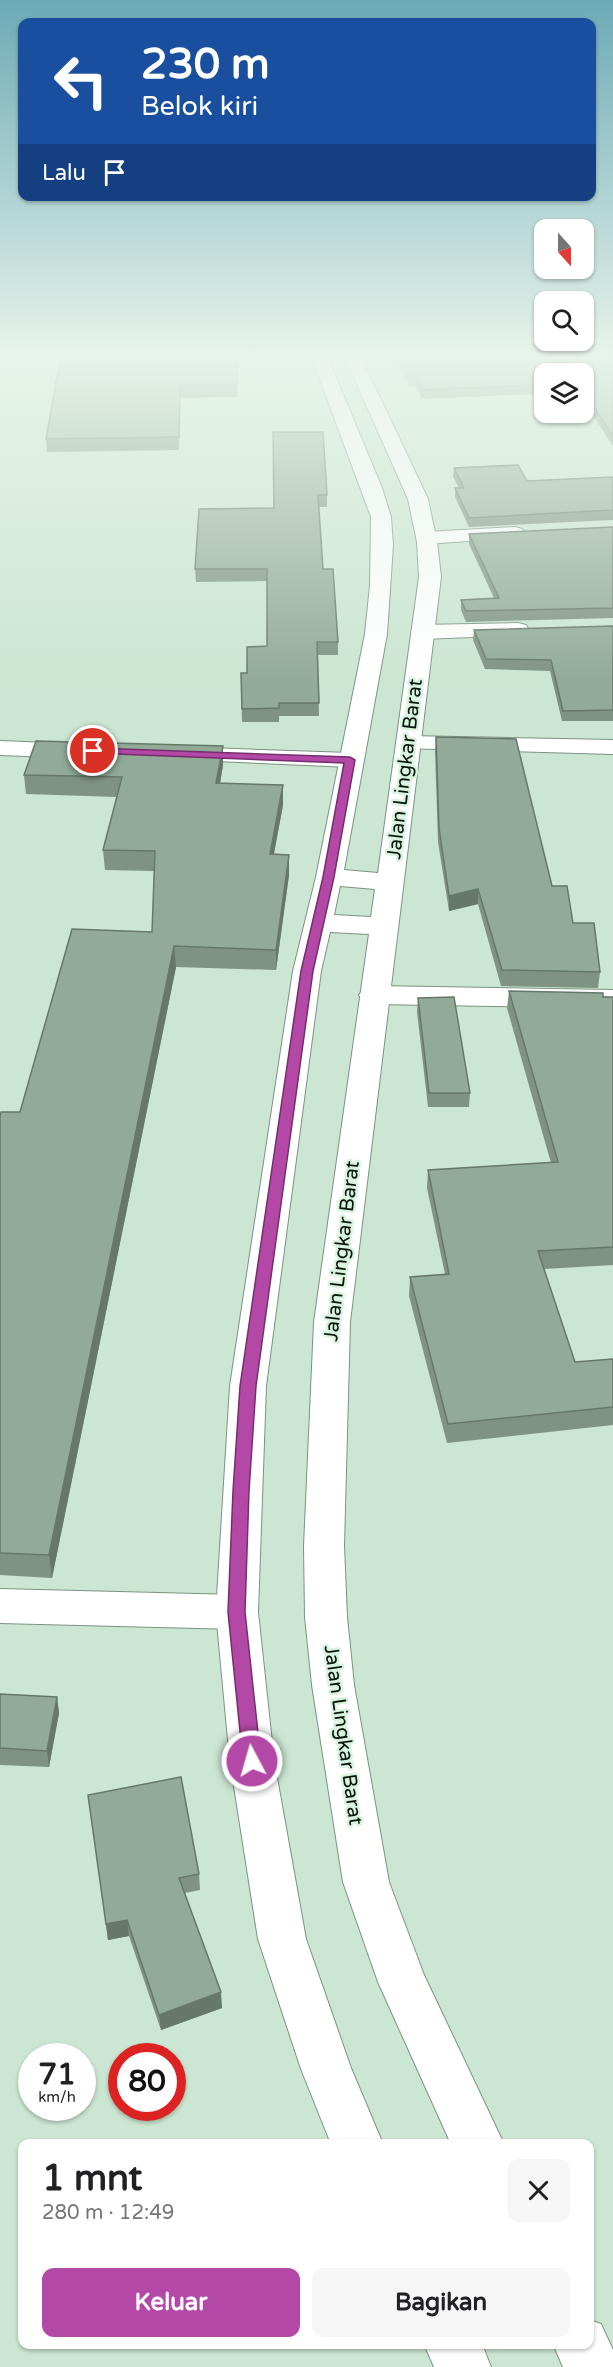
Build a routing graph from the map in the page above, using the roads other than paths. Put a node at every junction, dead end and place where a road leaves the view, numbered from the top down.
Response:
1 (362, 463) edge
2 (402, 463) edge
3 (531, 532) edge
4 (426, 538) junction
5 (541, 629) edge
6 (422, 632) junction
7 (408, 743) junction
8 (613, 747) edge
9 (0, 748) edge
10 (105, 752) edge
11 (152, 753) edge
12 (350, 760) junction
13 (329, 877) junction
14 (390, 882) junction
15 (318, 923) junction
16 (384, 926) junction
17 (374, 995) junction
18 (613, 999) edge
19 (0, 1606) edge
20 (237, 1612) junction
21 (355, 2139) edge
22 (476, 2139) edge
23 (454, 2349) edge
24 (583, 2349) edge
25 (463, 2367) edge
26 (592, 2367) edge

1 - 12 main road
2 - 4 main road, Jalan Lingkar Barat
3 - 4 main road
4 - 6 main road, Jalan Lingkar Barat
5 - 6 main road
6 - 7 main road, Jalan Lingkar Barat
7 - 8 main road
7 - 14 main road, Jalan Lingkar Barat
9 - 10 main road
11 - 12 main road
12 - 13 main road
13 - 14 main road
13 - 15 main road
14 - 16 main road, Jalan Lingkar Barat
15 - 16 main road
15 - 20 main road
16 - 17 main road, Jalan Lingkar Barat
17 - 18 main road
17 - 22 main road, Jalan Lingkar Barat
19 - 20 main road
20 - 21 main road
23 - 25 main road
24 - 26 main road

